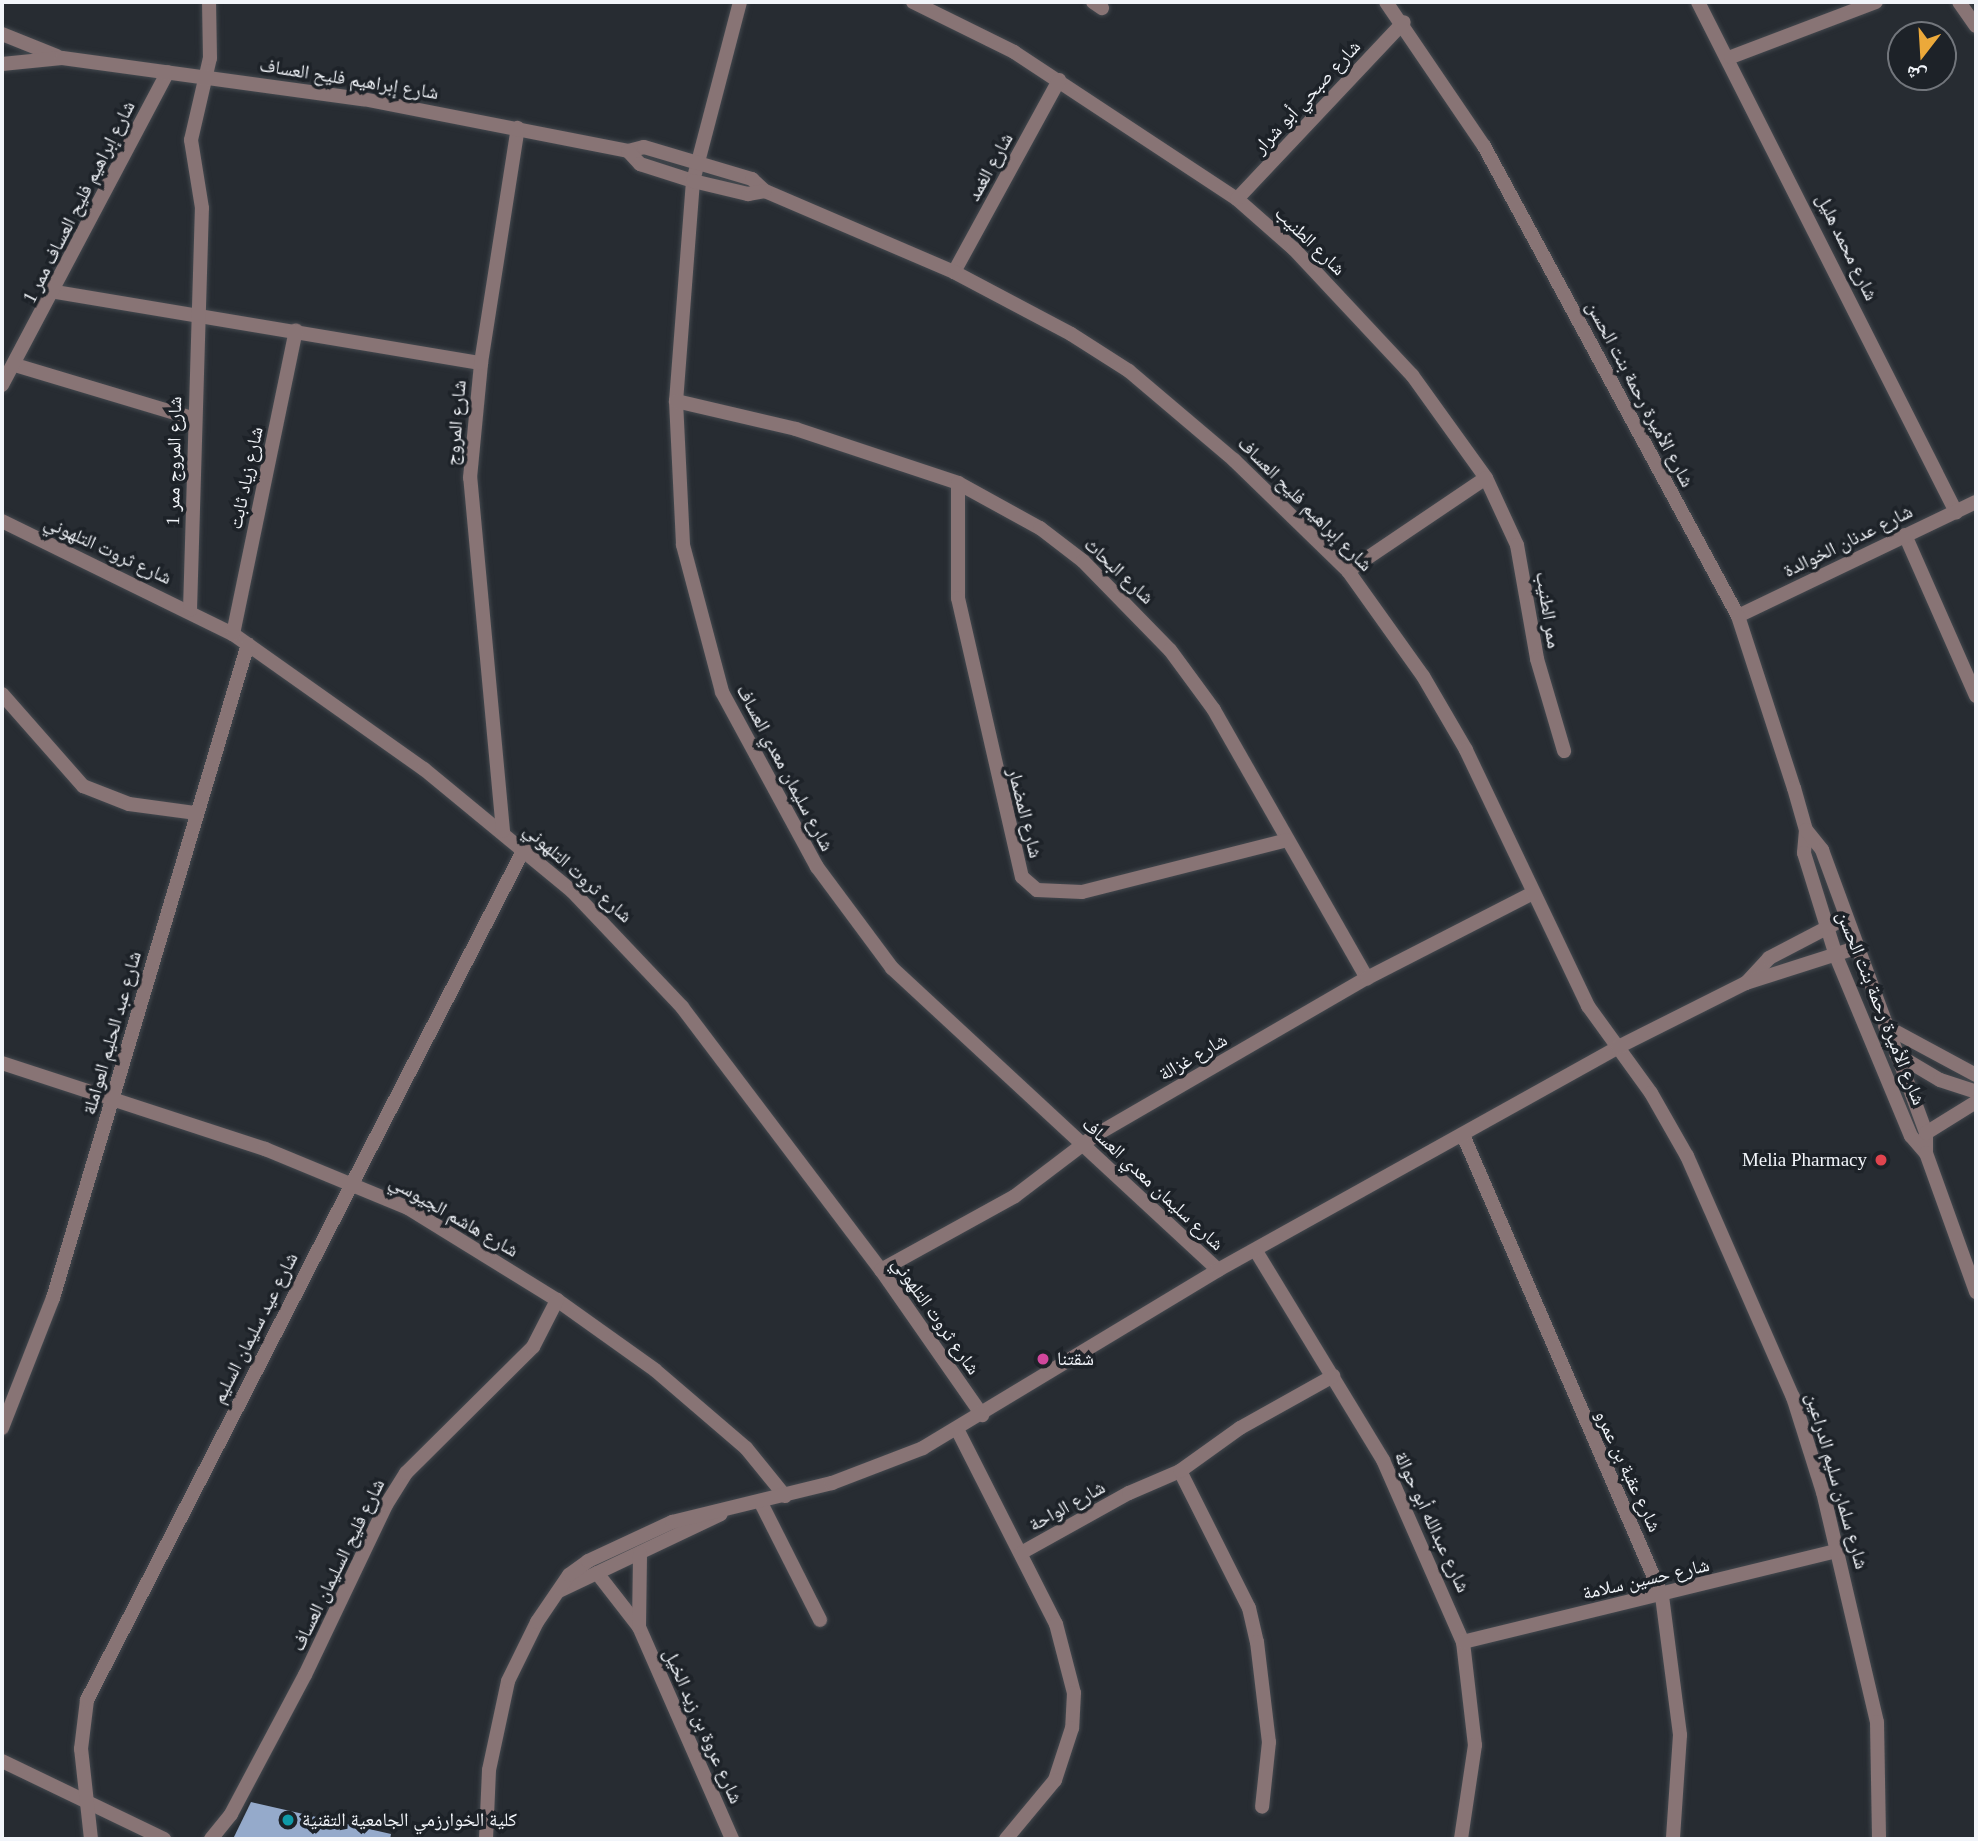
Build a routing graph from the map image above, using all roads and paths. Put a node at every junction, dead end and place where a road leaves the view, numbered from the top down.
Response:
1 (209, 2) edge
2 (740, 2) edge
3 (913, 2) edge
4 (1386, 2) edge
5 (1698, 2) edge
6 (1876, 2) edge
7 (1959, 2) edge
8 (1404, 22) junction
9 (1976, 26) edge
10 (2, 34) edge
11 (1731, 57) junction
12 (62, 58) junction
13 (2, 64) edge
14 (168, 72) junction
15 (206, 75) junction
16 (1059, 80) junction
17 (518, 128) junction
18 (628, 151) junction
19 (697, 162) junction
20 (693, 181) junction
21 (765, 191) junction
22 (1237, 199) junction
23 (954, 272) junction
24 (56, 292) junction
25 (195, 313) junction
26 (296, 330) junction
27 (481, 363) junction
28 (15, 365) junction
29 (2, 385) edge
30 (676, 401) junction
31 (195, 419) junction
32 (1486, 478) junction
33 (958, 484) junction
34 (1976, 502) edge
35 (1956, 512) junction
36 (2, 521) edge
37 (1905, 535) junction
38 (1348, 571) junction
39 (190, 610) junction
40 (1738, 616) junction
41 (233, 634) junction
42 (248, 644) junction
43 (2, 694) edge
44 (1976, 696) edge
45 (1564, 751) dead end
46 (196, 813) junction
47 (1805, 830) junction
48 (503, 831) junction
49 (1288, 840) junction
50 (524, 849) junction
51 (1533, 892) junction
52 (1846, 918) junction
53 (1827, 927) junction
54 (1856, 948) junction
55 (1836, 956) junction
56 (1367, 978) junction
57 (1746, 983) junction
58 (1865, 1015) junction
59 (1886, 1027) junction
60 (1874, 1041) junction
61 (1618, 1046) junction
62 (1897, 1055) junction
63 (2, 1063) edge
64 (1976, 1075) edge
65 (1976, 1092) edge
66 (113, 1098) junction
67 (1976, 1102) edge
68 (1926, 1133) junction
69 (1463, 1135) junction
70 (1083, 1146) junction
71 (1926, 1153) junction
72 (351, 1183) junction
73 (1256, 1251) junction
74 (881, 1270) junction
75 (1218, 1270) junction
76 (1976, 1292) edge
77 (556, 1300) junction
78 (1333, 1376) junction
79 (982, 1415) junction
80 (2, 1428) edge
81 (957, 1429) junction
82 (1180, 1471) junction
83 (785, 1496) junction
84 (761, 1503) junction
85 (721, 1514) junction
86 (1837, 1550) junction
87 (640, 1553) junction
88 (1021, 1553) junction
89 (597, 1573) junction
90 (559, 1591) junction
91 (1662, 1596) junction
92 (820, 1620) dead end
93 (639, 1628) junction
94 (1463, 1642) junction
95 (2, 1761) edge
96 (1262, 1807) dead end
97 (89, 1808) junction
98 (91, 1839) edge
99 (164, 1839) edge
100 (211, 1839) edge
101 (486, 1839) edge
102 (732, 1839) edge
103 (1006, 1839) edge
104 (1461, 1839) edge
105 (1673, 1839) edge
106 (1879, 1839) edge

1 - 15 street, شارع المروج ممر 1
2 - 19 street, شارع سليمان معدي العساف
3 - 16 street, شارع الطنيب
4 - 8 street, شارع الأميرة رحمة بنت الحسن
5 - 11 street, شارع محمد هليل
6 - 11 street
7 - 9 street
8 - 22 street, شارع صبحي أبو شرار
8 - 40 street, شارع الأميرة رحمة بنت الحسن
10 - 12 street, شارع إبراهيم فليح العساف
11 - 35 street, شارع محمد هليل
12 - 13 street, شارع إبراهيم فليح العساف
12 - 14 street, شارع إبراهيم فليح العساف
14 - 15 street, شارع إبراهيم فليح العساف
14 - 24 street, شارع إبراهيم فليح العساف ممر 1
15 - 17 street, شارع إبراهيم فليح العساف
15 - 25 street, شارع المروج ممر 1
16 - 22 street, شارع الطنيب
16 - 23 street, شارع الغمد
17 - 18 street, شارع إبراهيم فليح العساف
17 - 27 street
18 - 19 street, شارع إبراهيم فليح العساف
18 - 20 street, شارع إبراهيم فليح العساف
19 - 20 street, شارع سليمان معدي العساف
19 - 21 street, شارع إبراهيم فليح العساف
20 - 21 street, شارع إبراهيم فليح العساف
20 - 30 street, شارع سليمان معدي العساف
21 - 23 street, شارع إبراهيم فليح العساف
22 - 32 street, شارع الطنيب
23 - 38 street, شارع إبراهيم فليح العساف
24 - 25 street, شارع المروج
24 - 28 street, شارع إبراهيم فليح العساف ممر 1
25 - 26 street, شارع المروج
25 - 31 street, شارع المروج ممر 1
26 - 27 street, شارع المروج
26 - 41 street, شارع زياد ثابت
27 - 48 street, شارع المروج
28 - 29 street, شارع إبراهيم فليح العساف ممر 1
28 - 31 street
30 - 33 street, شارع البحاث
30 - 70 street, شارع سليمان معدي العساف
31 - 39 street, شارع المروج ممر 1
32 - 38 street
32 - 45 street, ممر الطنيب
33 - 49 street, شارع البحاث
33 - 49 street, شارع المضمار
34 - 35 street, شارع عدنان الخوالدة
35 - 37 street, شارع عدنان الخوالدة
36 - 39 street, شارع ثروت التلهوني
37 - 40 street, شارع عدنان الخوالدة
37 - 44 street
38 - 51 street, شارع إبراهيم فليح العساف
39 - 41 street, شارع ثروت التلهوني
40 - 47 street, شارع الأميرة رحمة بنت الحسن
41 - 42 street, شارع ثروت التلهوني
42 - 46 street, شارع عبد الحليم العواملة
42 - 48 street, شارع ثروت التلهوني
43 - 46 street
46 - 66 street, شارع عبد الحليم العواملة
47 - 52 street, شارع الأميرة رحمة بنت الحسن
47 - 53 street, شارع الأميرة رحمة بنت الحسن
48 - 50 street, شارع ثروت التلهوني
49 - 56 street, شارع البحاث
50 - 72 street, شارع عيد سليمان السليم
50 - 74 street, شارع ثروت التلهوني
51 - 56 street, شارع غزالة
51 - 61 street, شارع إبراهيم فليح العساف
52 - 53 street
52 - 54 street, شارع الأميرة رحمة بنت الحسن
53 - 55 street, شارع الأميرة رحمة بنت الحسن
53 - 57 street
54 - 55 street
54 - 59 street, شارع الأميرة رحمة بنت الحسن
55 - 57 street
55 - 58 street, شارع الأميرة رحمة بنت الحسن
56 - 70 street, شارع غزالة
57 - 61 street
58 - 59 street
58 - 60 street, شارع الأميرة رحمة بنت الحسن
59 - 62 street, شارع الأميرة رحمة بنت الحسن
59 - 64 street
60 - 62 street
60 - 71 street, شارع الأميرة رحمة بنت الحسن
61 - 69 street
61 - 86 street, شارع سلمان سليم الدراعين
62 - 65 street
62 - 68 street, شارع الأميرة رحمة بنت الحسن
63 - 66 street, شارع هاشم الجيوسي
66 - 72 street, شارع هاشم الجيوسي
66 - 80 street, شارع عبد الحليم العواملة
67 - 68 street
68 - 71 street, شارع الأميرة رحمة بنت الحسن
69 - 73 street
69 - 91 street, شارع عقبة بن عمرو
70 - 74 street, شارع غزالة
70 - 75 street, شارع سليمان معدي العساف
71 - 76 street, شارع الأميرة رحمة بنت الحسن
72 - 77 street, شارع هاشم الجيوسي
72 - 97 street, شارع عيد سليمان السليم
73 - 75 street
73 - 78 street, شارع عبدالله أبو حوالة
74 - 79 street, شارع ثروت التلهوني
75 - 79 street
77 - 83 street, شارع هاشم الجيوسي
77 - 100 street, شارع فليح السليمان العساف
78 - 82 street, شارع الواحة
78 - 94 street, شارع عبدالله أبو حوالة
79 - 81 street
81 - 83 street
81 - 88 street
82 - 88 street, شارع الواحة
82 - 96 street
83 - 84 street
84 - 85 street
84 - 92 street
85 - 87 street
85 - 90 street
86 - 91 street, شارع حسين سلامة
86 - 106 street, شارع سلمان سليم الدراعين
87 - 89 street
87 - 93 street, شارع عروة بن زيد الخيل
88 - 103 street, شارع الواحة
89 - 90 street
89 - 93 street, شارع عروة بن زيد الخيل
90 - 101 street
91 - 94 street, شارع حسين سلامة
91 - 105 street, شارع عقبة بن عمرو
93 - 102 street, شارع عروة بن زيد الخيل
94 - 104 street, شارع عبدالله أبو حوالة
95 - 97 street
97 - 98 street, شارع عيد سليمان السليم
97 - 99 street

